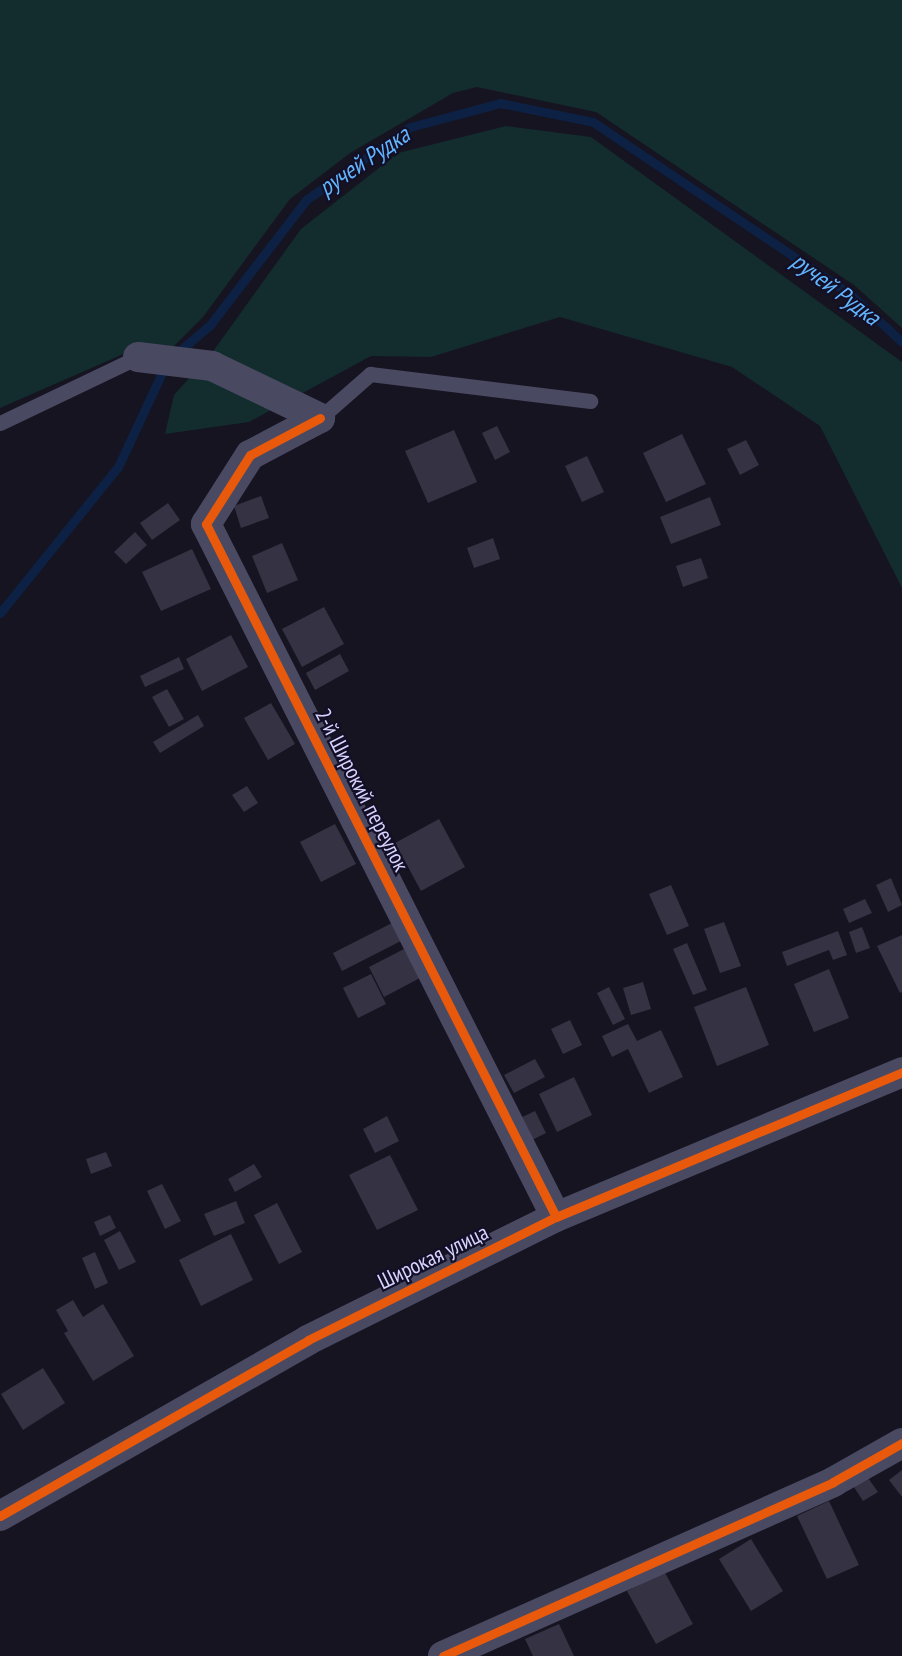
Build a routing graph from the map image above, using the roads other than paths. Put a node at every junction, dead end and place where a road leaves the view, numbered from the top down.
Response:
1 (138, 357) joint
2 (590, 401) dead end
3 (320, 418) junction
4 (0, 423) edge
5 (902, 1072) edge
6 (556, 1217) junction
7 (902, 1443) edge
8 (0, 1516) edge
9 (443, 1656) edge

1 - 3 street
1 - 4 lane
2 - 3 lane
3 - 6 street, 2-й Широкий переулок
5 - 6 street, Широкая улица
6 - 8 street, Широкая улица
7 - 9 street

